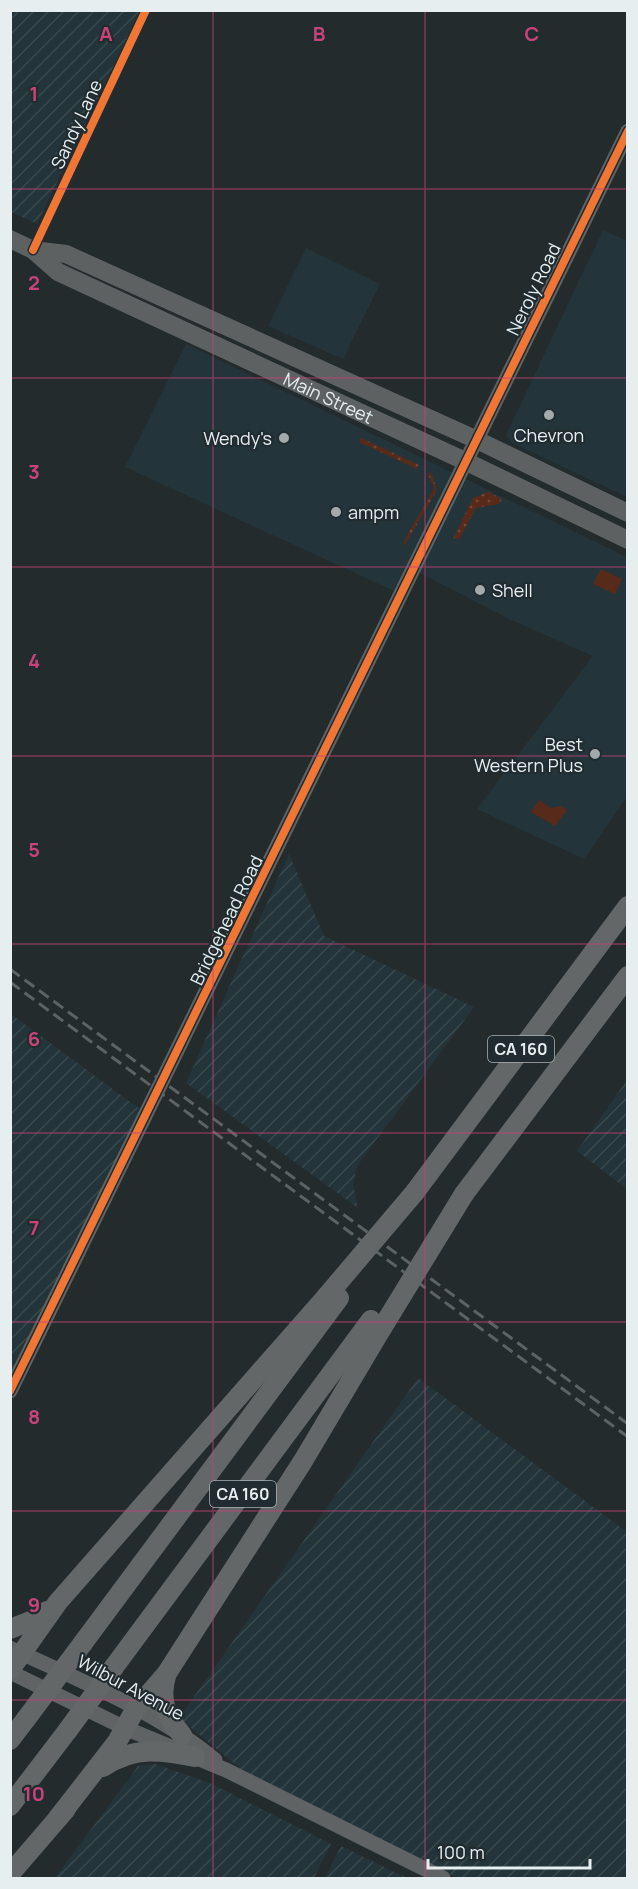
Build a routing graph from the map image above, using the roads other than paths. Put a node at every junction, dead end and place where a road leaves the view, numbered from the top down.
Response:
1 (146, 10) edge
2 (627, 131) edge
3 (10, 239) edge
4 (33, 250) junction
5 (477, 440) junction
6 (467, 462) junction
7 (627, 513) edge
8 (627, 540) edge
9 (627, 906) edge
10 (627, 976) edge
11 (332, 1298) junction
12 (376, 1324) junction
13 (10, 1391) edge
14 (58, 1602) junction
15 (10, 1629) edge
16 (16, 1651) edge
17 (10, 1671) edge
18 (166, 1673) junction
19 (135, 1710) junction
20 (125, 1728) junction
21 (182, 1735) junction
22 (10, 1740) edge
23 (195, 1757) junction
24 (226, 1770) junction
25 (10, 1806) edge
26 (58, 1818) junction
27 (10, 1874) edge
28 (443, 1878) edge

1 - 4 street, Sandy Lane
2 - 5 street, Neroly Road
3 - 4 main road, Main Street
4 - 5 main road, Main Street
4 - 6 main road, Main Street
5 - 6 street, Neroly Road
5 - 7 main road, Main Street
6 - 8 main road, Main Street
6 - 13 street, Bridgehead Road
9 - 11 highway, CA 160, bridge
10 - 12 highway, CA 160, bridge
11 - 14 highway
11 - 22 highway, CA 160, bridge
12 - 18 highway
12 - 25 highway, CA 160, bridge
14 - 15 highway
14 - 16 highway
16 - 17 highway
16 - 19 street, Wilbur Avenue
17 - 20 street, Wilbur Avenue
18 - 19 highway
18 - 21 highway
19 - 20 highway
19 - 21 street, Wilbur Avenue
20 - 23 street, Wilbur Avenue
20 - 26 highway
21 - 24 street, Wilbur Avenue
23 - 24 street, Wilbur Avenue
23 - 26 highway
24 - 28 street, Wilbur Avenue
26 - 27 highway

